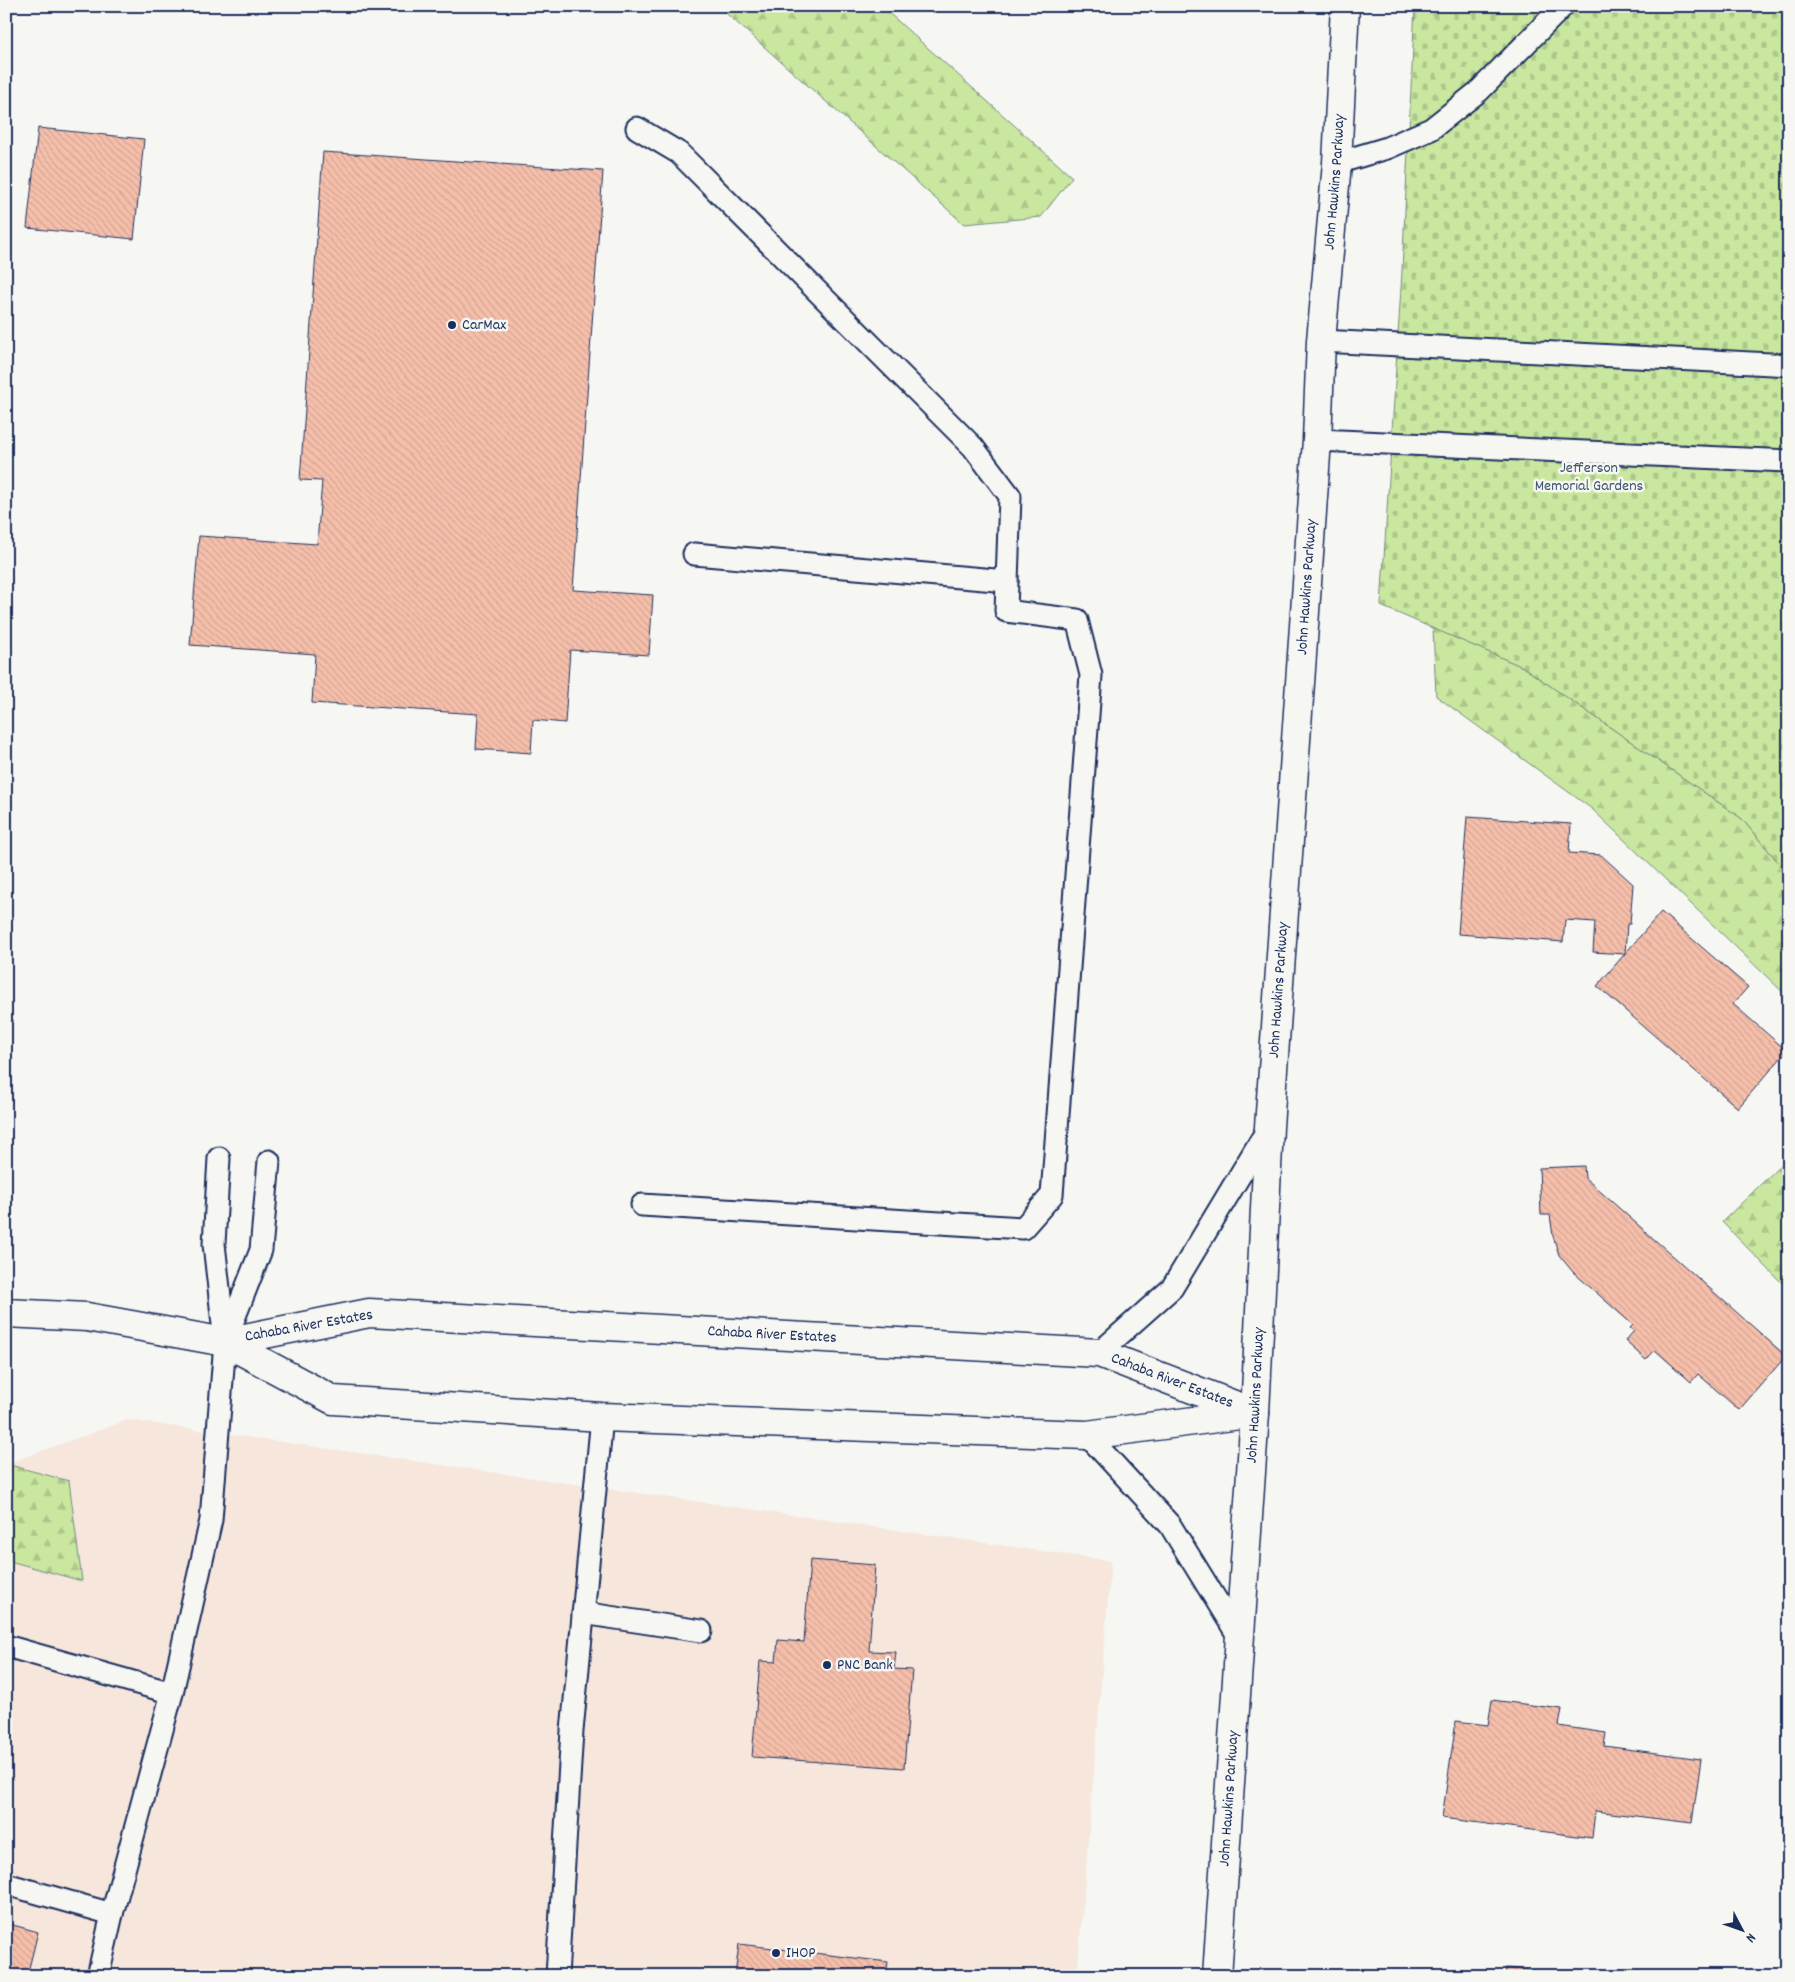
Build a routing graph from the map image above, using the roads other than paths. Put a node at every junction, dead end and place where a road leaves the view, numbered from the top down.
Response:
1 (1345, 6) edge
2 (1540, 6) edge
3 (1563, 6) edge
4 (1539, 31) junction
5 (637, 128) dead end
6 (1337, 163) junction
7 (1321, 341) junction
8 (1789, 365) edge
9 (1317, 440) junction
10 (1789, 461) edge
11 (694, 554) dead end
12 (1007, 581) junction
13 (1269, 1127) junction
14 (219, 1158) dead end
15 (268, 1161) dead end
16 (642, 1205) dead end
17 (6, 1313) edge
18 (225, 1342) junction
19 (1099, 1353) junction
20 (1255, 1413) junction
21 (602, 1417) junction
22 (1087, 1435) junction
23 (583, 1613) junction
24 (701, 1631) dead end
25 (1239, 1637) junction
26 (6, 1646) edge
27 (172, 1693) junction
28 (6, 1884) edge
29 (112, 1914) junction
30 (98, 1976) edge
31 (557, 1976) edge
32 (1217, 1976) edge

1 - 6 street, John Hawkins Parkway
2 - 4 lane
3 - 4 lane
4 - 6 lane
5 - 12 lane
6 - 7 street, John Hawkins Parkway
7 - 8 lane
7 - 9 street, John Hawkins Parkway
9 - 10 lane
9 - 13 street, John Hawkins Parkway
11 - 12 lane
12 - 16 lane
13 - 19 lane
13 - 20 street, John Hawkins Parkway
14 - 18 lane
15 - 18 lane
17 - 18 street, Cahaba River Estates
18 - 19 street, Cahaba River Estates
18 - 21 street, Cahaba River Estates
18 - 27 lane
19 - 20 street, Cahaba River Estates
20 - 22 street, Cahaba River Estates
20 - 25 street, John Hawkins Parkway
21 - 22 street, Cahaba River Estates
21 - 23 lane
22 - 25 lane
23 - 24 lane
23 - 31 lane
25 - 32 street, John Hawkins Parkway
26 - 27 lane
27 - 29 lane
28 - 29 lane
29 - 30 lane

